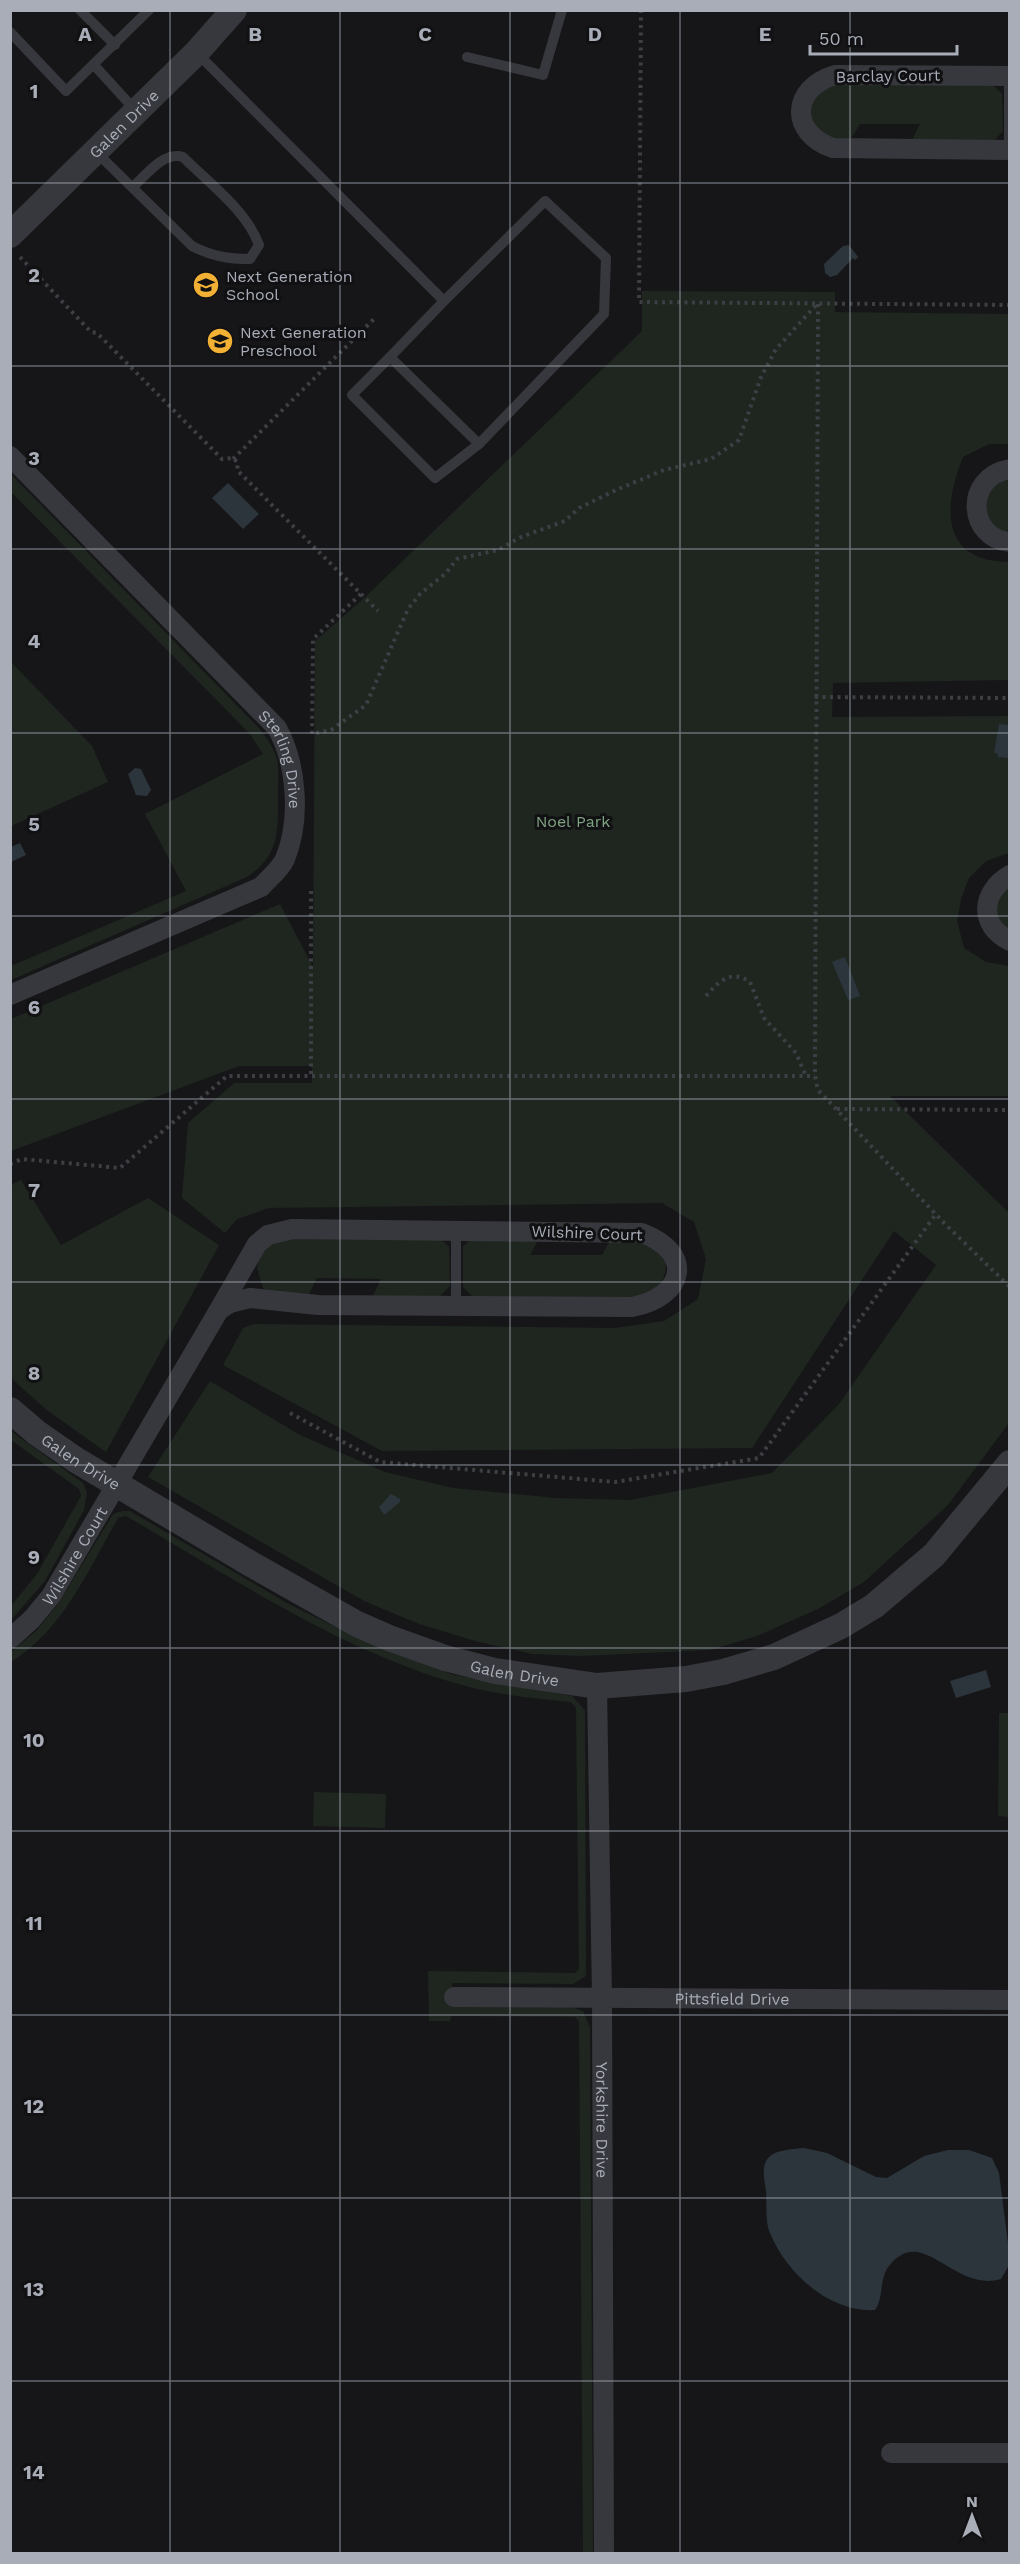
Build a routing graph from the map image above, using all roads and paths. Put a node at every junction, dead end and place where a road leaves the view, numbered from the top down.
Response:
1 (80, 10) edge
2 (150, 10) edge
3 (234, 10) edge
4 (562, 10) edge
5 (642, 10) edge
6 (10, 32) edge
7 (115, 45) junction
8 (196, 53) junction
9 (467, 57) dead end
10 (94, 65) junction
11 (1009, 76) edge
12 (137, 111) junction
13 (1009, 150) edge
14 (96, 152) junction
15 (133, 187) junction
16 (15, 246) edge
17 (444, 301) junction
18 (818, 303) junction
19 (1010, 305) edge
20 (375, 318) dead end
21 (390, 357) junction
22 (479, 444) junction
23 (10, 456) edge
24 (233, 459) junction
25 (1010, 469) edge
26 (1010, 542) edge
27 (361, 594) junction
28 (378, 611) dead end
29 (815, 697) junction
30 (1010, 698) edge
31 (1010, 875) edge
32 (311, 887) dead end
33 (1010, 941) edge
34 (10, 995) edge
35 (706, 996) dead end
36 (310, 1074) junction
37 (806, 1076) junction
38 (815, 1076) junction
39 (837, 1109) junction
40 (1010, 1110) edge
41 (10, 1164) edge
42 (936, 1214) junction
43 (456, 1230) junction
44 (1010, 1287) edge
45 (456, 1306) junction
46 (219, 1310) junction
47 (10, 1410) edge
48 (290, 1413) dead end
49 (1010, 1463) edge
50 (117, 1485) junction
51 (10, 1639) edge
52 (597, 1686) junction
53 (454, 1997) dead end
54 (602, 1999) junction
55 (1010, 2000) edge
56 (891, 2453) dead end
57 (1010, 2453) edge
58 (604, 2553) edge

1 - 7 lane
2 - 7 lane
3 - 8 street, Galen Drive
4 - 9 lane
5 - 18 path
6 - 10 lane
7 - 10 lane
8 - 12 street, Galen Drive
8 - 17 lane
10 - 12 lane
11 - 13 lane
11 - 13 street, Barclay Court
12 - 14 street, Galen Drive
14 - 15 lane
14 - 16 street, Galen Drive
15 - 15 lane
16 - 24 path
17 - 21 lane
17 - 22 lane
18 - 19 path
18 - 27 path
18 - 29 path
20 - 24 path
21 - 22 lane
21 - 22 lane
23 - 34 street, Sterling Drive
24 - 27 path
25 - 26 street
27 - 28 path
29 - 30 path
29 - 38 path
31 - 33 street
32 - 36 path
35 - 37 path
36 - 37 path
36 - 41 path
37 - 38 path
38 - 39 path
39 - 40 path
39 - 42 path
42 - 44 path
42 - 48 path
43 - 45 lane
43 - 45 street, Wilshire Court
43 - 46 street, Wilshire Court
45 - 46 street, Wilshire Court
46 - 50 street, Wilshire Court
47 - 50 street, Galen Drive
49 - 52 street, Galen Drive
50 - 51 street, Wilshire Court
50 - 52 street, Galen Drive
52 - 54 street, Yorkshire Drive
53 - 54 street, Pittsfield Drive
54 - 55 street, Pittsfield Drive
54 - 58 street, Yorkshire Drive
56 - 57 street

